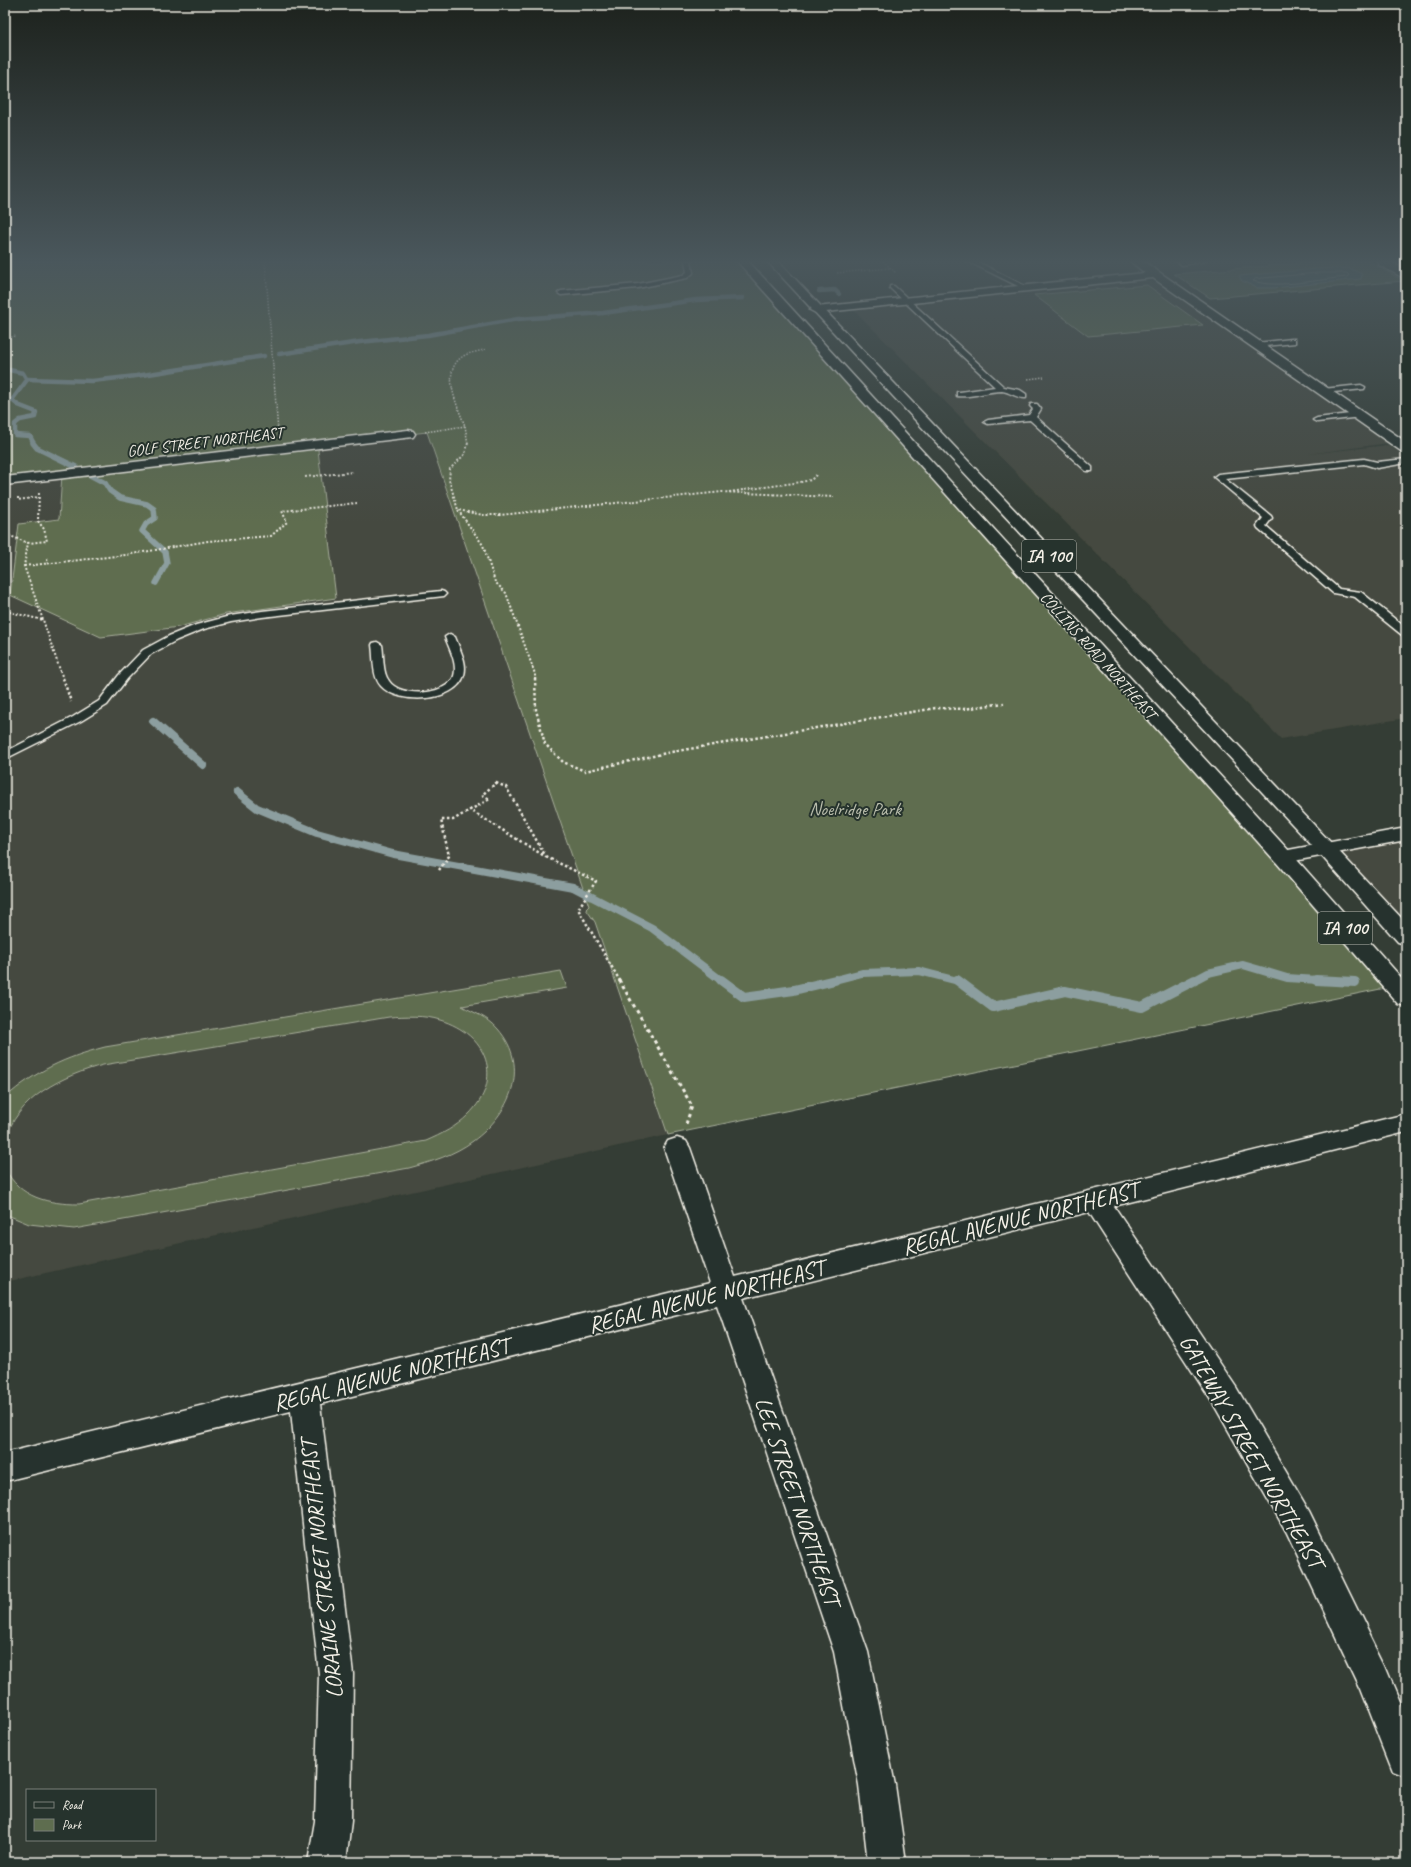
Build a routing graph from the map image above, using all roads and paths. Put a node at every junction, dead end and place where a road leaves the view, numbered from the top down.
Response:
1 (272, 348) edge
2 (821, 348) edge
3 (844, 348) edge
4 (958, 348) edge
5 (1261, 348) edge
6 (486, 349) dead end
7 (1361, 387) dead end
8 (1002, 389) junction
9 (1323, 391) junction
10 (960, 394) dead end
11 (1023, 396) dead end
12 (1034, 406) dead end
13 (1358, 415) junction
14 (1032, 417) junction
15 (1317, 420) dead end
16 (988, 422) dead end
17 (465, 426) junction
18 (408, 434) joint
19 (1405, 447) edge
20 (280, 449) junction
21 (1406, 461) edge
22 (1089, 469) dead end
23 (353, 472) dead end
24 (816, 475) dead end
25 (41, 477) junction
26 (305, 478) dead end
27 (5, 481) edge
28 (722, 492) junction
29 (18, 495) dead end
30 (38, 497) junction
31 (834, 497) dead end
32 (357, 503) dead end
33 (458, 510) junction
34 (5, 534) edge
35 (28, 543) junction
36 (47, 558) dead end
37 (48, 562) junction
38 (24, 566) junction
39 (441, 594) dead end
40 (5, 611) edge
41 (43, 620) junction
42 (1406, 633) edge
43 (450, 637) dead end
44 (377, 645) dead end
45 (1004, 702) dead end
46 (77, 719) junction
47 (5, 756) edge
48 (470, 810) junction
49 (1406, 834) edge
50 (1326, 850) junction
51 (546, 856) junction
52 (1283, 857) junction
53 (439, 870) dead end
54 (1406, 937) edge
55 (1406, 998) edge
56 (1405, 1124) edge
57 (677, 1148) joint
58 (1095, 1199) junction
59 (725, 1291) junction
60 (304, 1395) junction
61 (5, 1467) edge
62 (1406, 1759) edge
63 (327, 1862) edge
64 (887, 1862) edge

1 - 20 path
2 - 52 main road, COLLINS ROAD NORTHEAST / IA 100
3 - 50 main road, COLLINS ROAD NORTHEAST / IA 100
4 - 8 lane
5 - 9 main road
6 - 17 path
7 - 9 lane
8 - 10 lane
8 - 11 lane
9 - 13 main road
12 - 14 lane
13 - 15 lane
13 - 19 main road
14 - 16 lane
14 - 22 lane
17 - 18 path
17 - 33 path
18 - 20 main road, GOLF STREET NORTHEAST
20 - 25 main road, GOLF STREET NORTHEAST
21 - 42 lane
23 - 26 path
24 - 28 path
25 - 27 main road, GOLF STREET NORTHEAST
25 - 30 path
28 - 31 path
28 - 33 path
29 - 30 path
30 - 35 path
32 - 37 path
33 - 45 path
34 - 35 path
35 - 38 path
36 - 37 path
37 - 38 path
38 - 41 path
39 - 46 lane
40 - 41 path
41 - 46 path
43 - 44 lane
46 - 47 lane
48 - 51 path
48 - 51 path
48 - 53 path
49 - 50 main road
50 - 52 main road
50 - 54 main road, COLLINS ROAD NORTHEAST / IA 100
51 - 57 path
52 - 55 main road, COLLINS ROAD NORTHEAST / IA 100
56 - 58 main road, REGAL AVENUE NORTHEAST
57 - 59 main road, LEE STREET NORTHEAST
58 - 59 main road, REGAL AVENUE NORTHEAST
58 - 62 main road, GATEWAY STREET NORTHEAST
59 - 60 main road, REGAL AVENUE NORTHEAST
59 - 64 main road, LEE STREET NORTHEAST
60 - 61 main road, REGAL AVENUE NORTHEAST
60 - 63 main road, LORAINE STREET NORTHEAST

